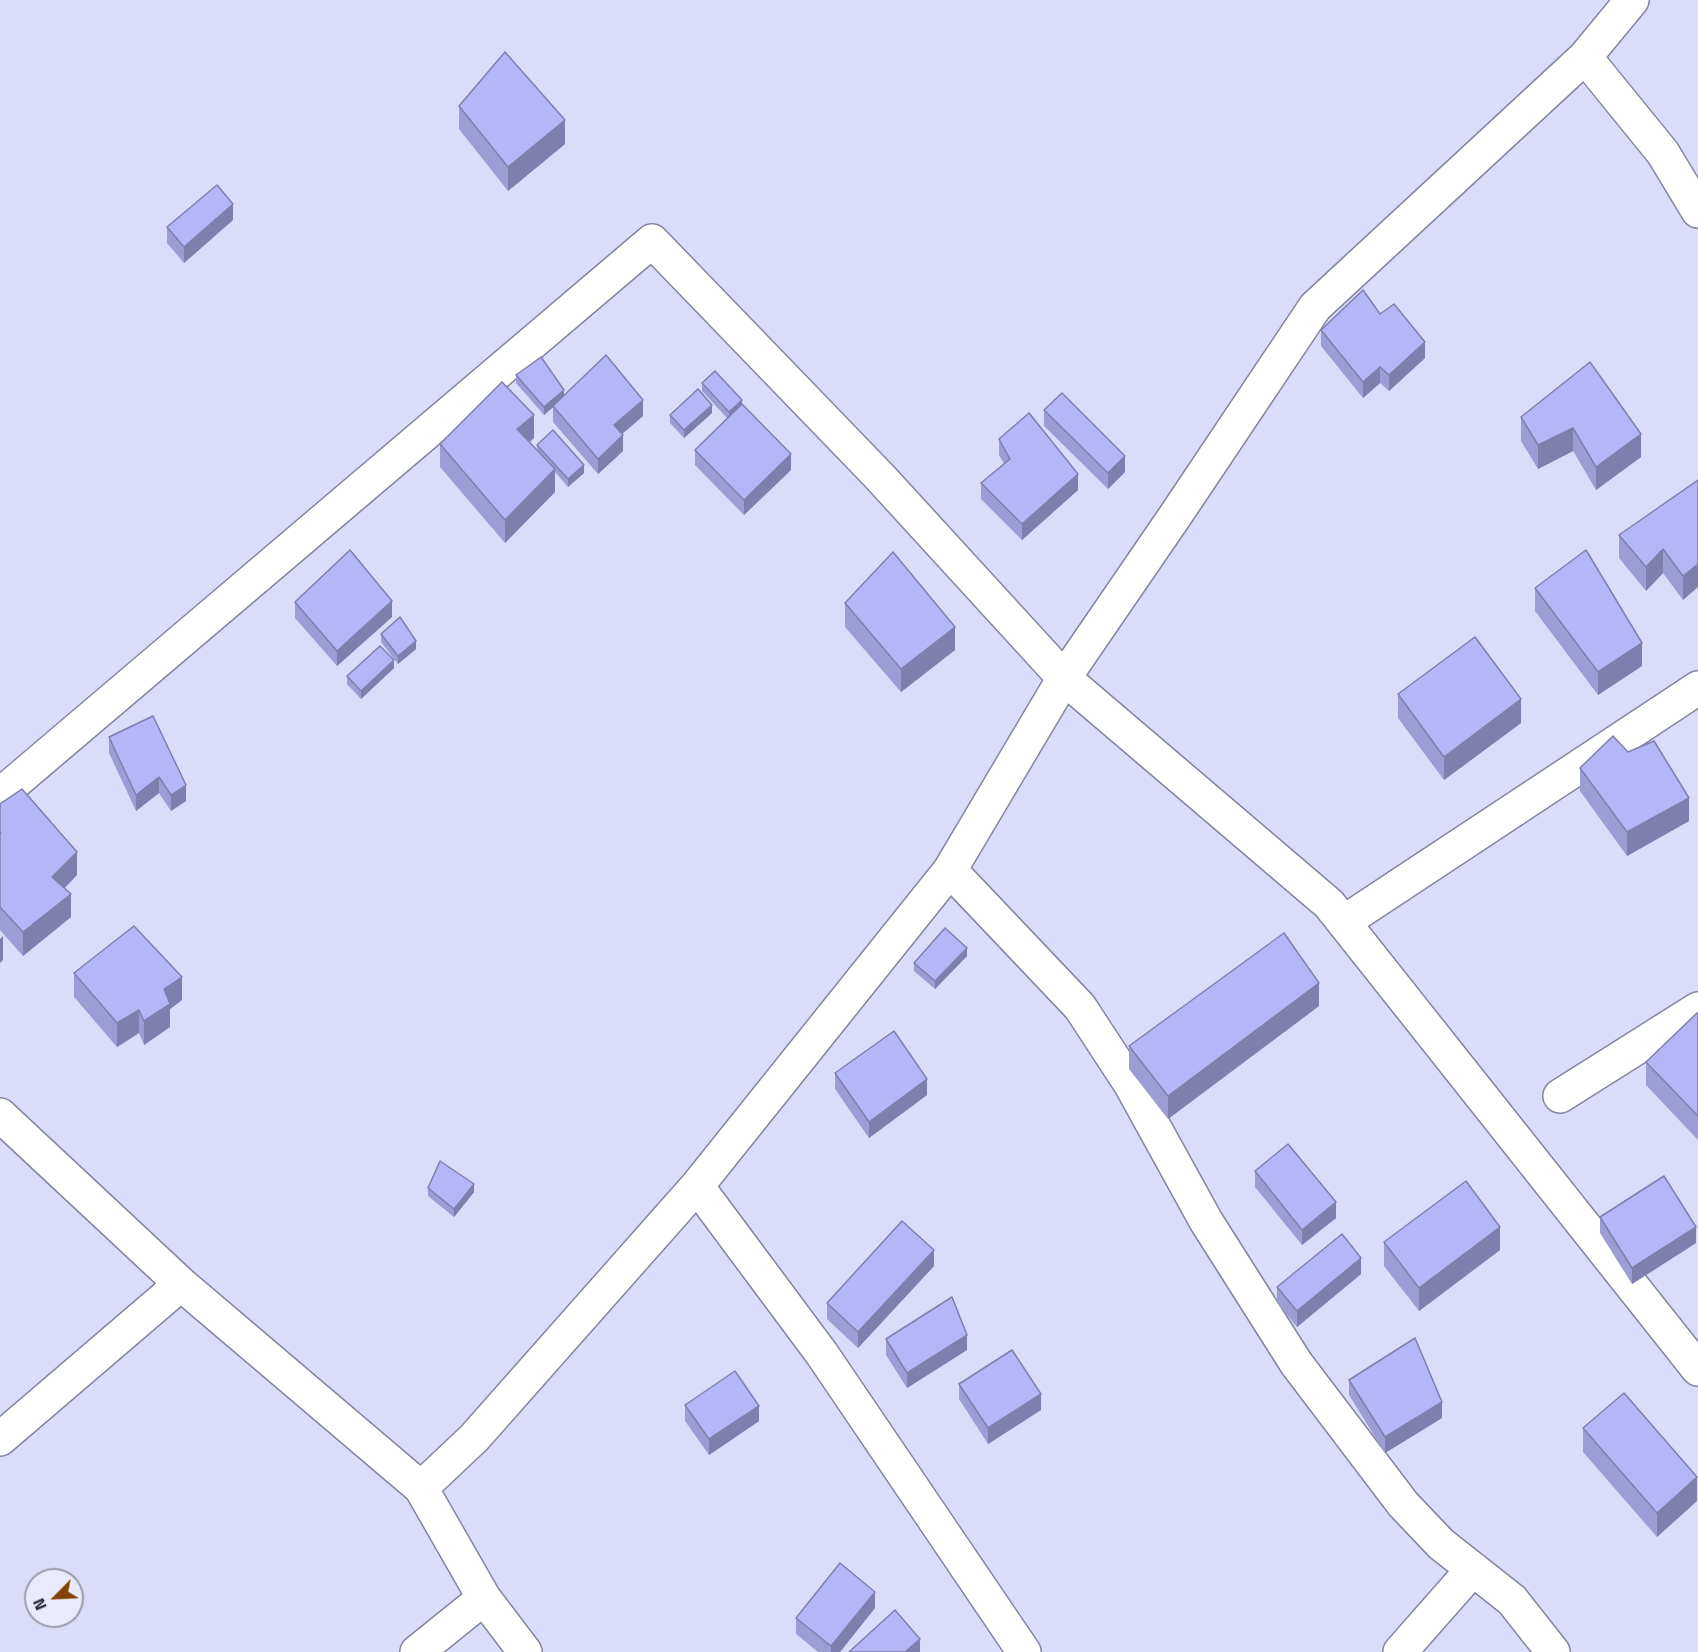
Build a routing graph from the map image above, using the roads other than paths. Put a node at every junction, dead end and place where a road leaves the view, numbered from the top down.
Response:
1 (1632, 0) edge
2 (1586, 57) junction
3 (1698, 211) edge
4 (1064, 678) junction
5 (1698, 687) edge
6 (0, 795) edge
7 (950, 870) junction
8 (1344, 922) junction
9 (1698, 1009) edge
10 (1560, 1096) dead end
11 (0, 1115) edge
12 (697, 1186) junction
13 (181, 1284) junction
14 (1698, 1369) edge
15 (0, 1438) edge
16 (421, 1488) junction
17 (1473, 1569) junction
18 (484, 1598) junction
19 (417, 1652) edge
20 (525, 1652) edge
21 (1024, 1652) edge
22 (1400, 1652) edge
23 (1553, 1652) edge

1 - 2 street
2 - 3 street
2 - 4 street
4 - 6 street
4 - 7 street
4 - 8 street
5 - 8 street
7 - 12 street
7 - 17 street
8 - 14 street
9 - 10 street
11 - 13 street
12 - 16 street
12 - 21 street
13 - 15 street
13 - 16 street
16 - 18 street
17 - 22 street
17 - 23 street
18 - 19 street
18 - 20 street

